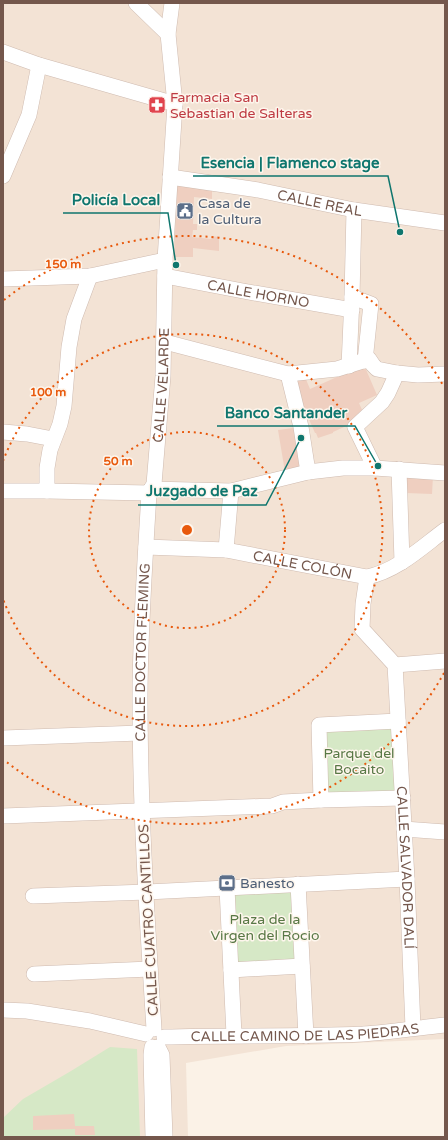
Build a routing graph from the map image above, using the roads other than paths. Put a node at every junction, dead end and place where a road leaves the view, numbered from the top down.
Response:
1 (136, 3) edge
2 (172, 3) edge
3 (168, 34) junction
4 (3, 52) edge
5 (39, 65) junction
6 (175, 104) junction
7 (3, 176) edge
8 (170, 177) junction
9 (354, 210) junction
10 (445, 223) edge
11 (165, 260) junction
12 (90, 276) junction
13 (165, 276) junction
14 (3, 279) edge
15 (352, 303) junction
16 (165, 342) junction
17 (365, 361) junction
18 (350, 366) junction
19 (398, 373) junction
20 (288, 374) junction
21 (445, 374) edge
22 (3, 432) edge
23 (53, 440) junction
24 (375, 468) junction
25 (399, 470) junction
26 (308, 472) junction
27 (445, 473) edge
28 (3, 491) edge
29 (47, 491) junction
30 (150, 491) junction
31 (231, 491) junction
32 (445, 530) edge
33 (146, 547) junction
34 (226, 550) junction
35 (402, 562) junction
36 (367, 577) junction
37 (445, 661) edge
38 (395, 665) junction
39 (398, 721) junction
40 (140, 733) junction
41 (3, 738) edge
42 (403, 798) junction
43 (321, 800) junction
44 (142, 811) junction
45 (3, 816) edge
46 (404, 829) junction
47 (445, 832) edge
48 (407, 879) junction
49 (298, 884) junction
50 (227, 888) junction
51 (146, 892) junction
52 (33, 896) dead end
53 (302, 966) junction
54 (150, 969) junction
55 (231, 970) junction
56 (34, 974) dead end
57 (3, 1010) edge
58 (445, 1025) edge
59 (413, 1028) junction
60 (234, 1035) junction
61 (306, 1036) junction
62 (155, 1039) junction
63 (153, 1137) edge
64 (165, 1137) edge

1 - 3 street
2 - 3 street, CALLE VELARDE
3 - 6 street, CALLE VELARDE
4 - 5 street
5 - 6 street
5 - 7 street
6 - 8 street, CALLE VELARDE
8 - 9 street, CALLE REAL
8 - 11 street, CALLE VELARDE
9 - 10 street, CALLE REAL
9 - 15 street
11 - 12 street
11 - 13 street, CALLE VELARDE
12 - 14 street
12 - 23 street
13 - 15 street, CALLE HORNO
13 - 16 street, CALLE VELARDE
15 - 17 street, CALLE HORNO
15 - 18 street
16 - 20 street
16 - 30 street, CALLE VELARDE
17 - 18 street
17 - 19 street
18 - 20 street
19 - 21 street
19 - 24 street
20 - 26 street
22 - 23 street
23 - 29 street
24 - 25 street
24 - 26 street
25 - 27 street
25 - 35 street
26 - 31 street
28 - 29 street
29 - 30 street
30 - 31 street
30 - 33 street, CALLE DOCTOR FLEMING
31 - 34 street
32 - 35 street, CALLE COLÓN
33 - 34 street, CALLE COLÓN
33 - 40 street, CALLE DOCTOR FLEMING
34 - 36 street, CALLE COLÓN
35 - 36 street, CALLE COLÓN
36 - 38 street
37 - 38 street
38 - 39 street, CALLE SALVADOR DALÍ
39 - 42 street, CALLE SALVADOR DALÍ
39 - 43 street
40 - 41 street
40 - 44 street, CALLE DOCTOR FLEMING
42 - 43 street
42 - 46 street, CALLE SALVADOR DALÍ
43 - 44 street
44 - 45 street
44 - 51 street, CALLE CUATRO CANTILLOS
46 - 47 street
46 - 48 street, CALLE SALVADOR DALÍ
48 - 49 street
48 - 59 street, CALLE SALVADOR DALÍ
49 - 50 street
49 - 53 street
50 - 51 street
50 - 55 street
51 - 52 street
51 - 54 street, CALLE CUATRO CANTILLOS
53 - 55 street
53 - 61 street
54 - 56 street
54 - 62 street, CALLE CUATRO CANTILLOS
55 - 60 street
57 - 62 street, CALLE CAMINO DE LAS PIEDRAS
58 - 59 street, CALLE CAMINO DE LAS PIEDRAS
59 - 61 street, CALLE CAMINO DE LAS PIEDRAS
60 - 61 street, CALLE CAMINO DE LAS PIEDRAS
60 - 62 street, CALLE CAMINO DE LAS PIEDRAS
62 - 63 street
62 - 64 street

